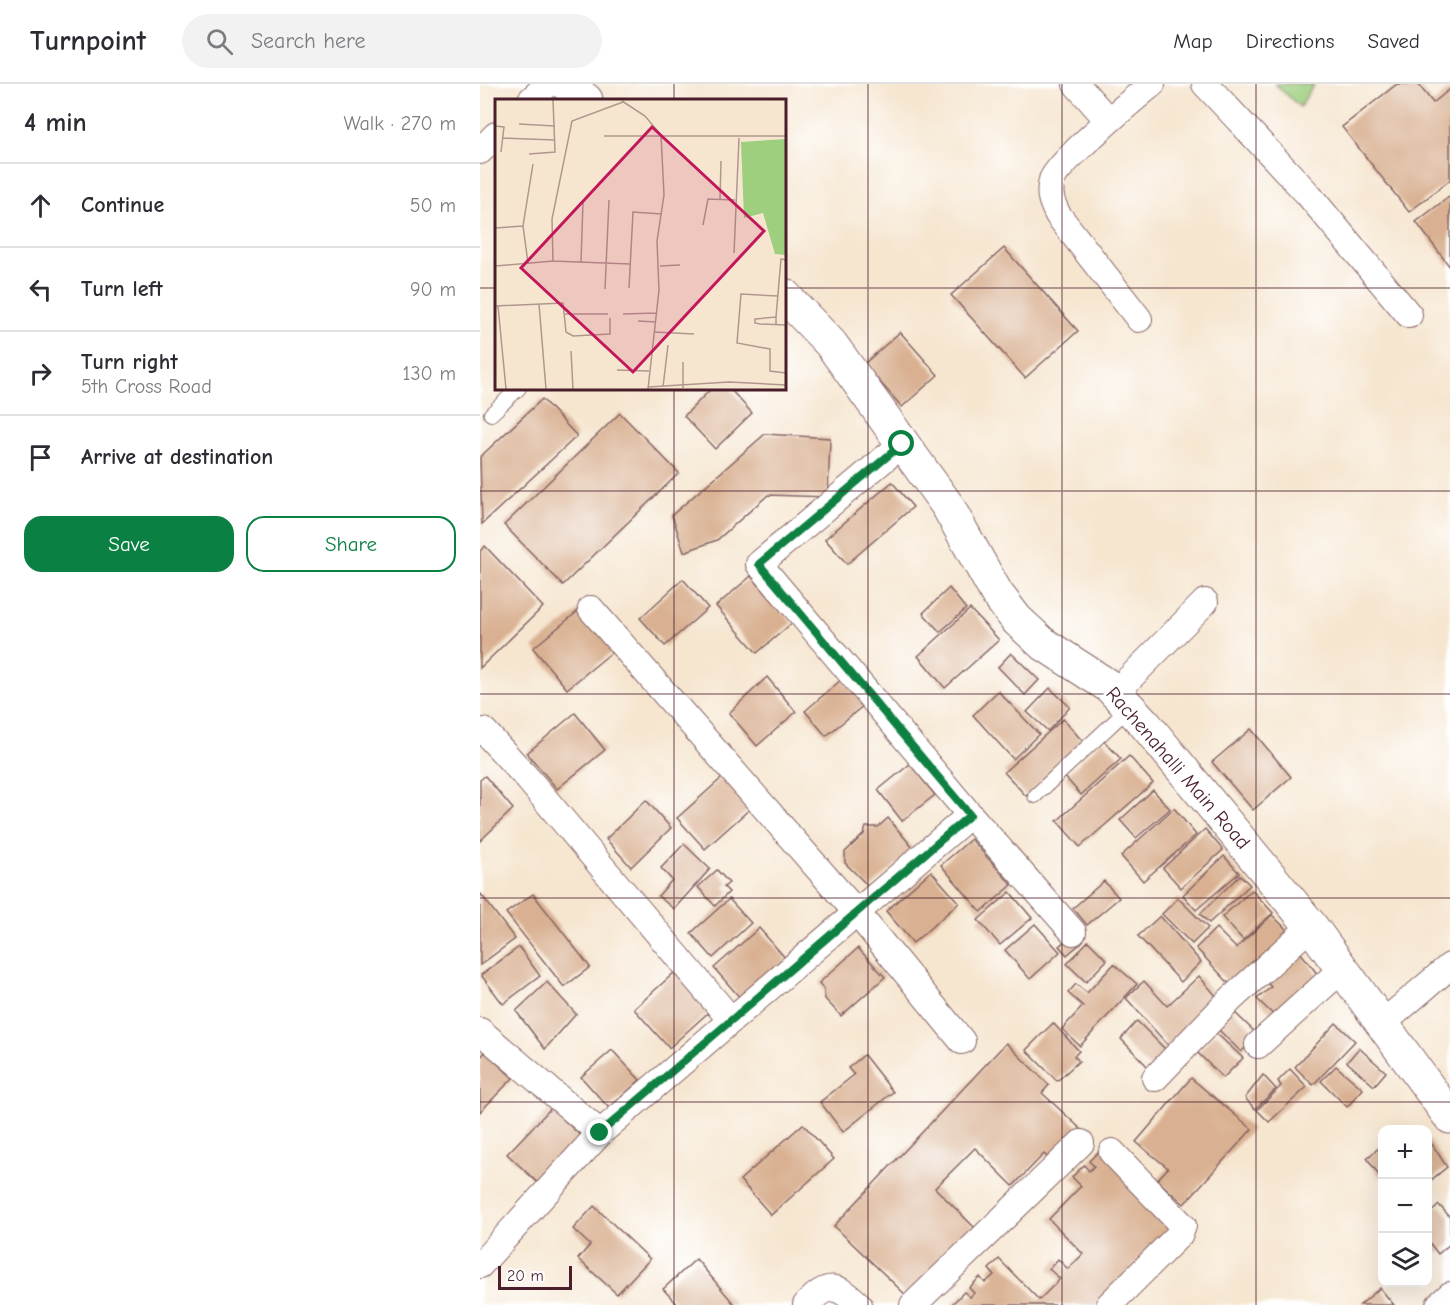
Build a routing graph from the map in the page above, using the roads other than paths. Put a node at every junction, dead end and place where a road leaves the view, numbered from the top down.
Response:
1 (548, 84) edge
2 (566, 84) edge
3 (1076, 84) edge
4 (1152, 84) edge
5 (1205, 84) edge
6 (532, 99) edge
7 (585, 99) edge
8 (1108, 120) junction
9 (495, 136) edge
10 (480, 151) edge
11 (786, 297) edge
12 (1408, 315) dead end
13 (1139, 319) dead end
14 (517, 390) edge
15 (491, 414) dead end
16 (902, 444) junction
17 (1205, 602) dead end
18 (591, 609) dead end
19 (1122, 701) junction
20 (484, 731) dead end
21 (1035, 796) dead end
22 (970, 815) junction
23 (857, 913) junction
24 (1311, 926) junction
25 (1073, 932) dead end
26 (1450, 966) edge
27 (1342, 969) junction
28 (731, 1020) junction
29 (1383, 1023) junction
30 (480, 1030) edge
31 (962, 1041) dead end
32 (1258, 1045) dead end
33 (1155, 1078) dead end
34 (1450, 1117) edge
35 (600, 1133) junction
36 (1081, 1143) dead end
37 (1112, 1152) dead end
38 (483, 1256) edge
39 (1450, 1295) edge
40 (806, 1305) edge
41 (859, 1305) edge
42 (913, 1305) edge
43 (1109, 1305) edge
44 (1438, 1305) edge

1 - 6 street
2 - 7 street
3 - 8 street
4 - 8 street
5 - 12 street
8 - 13 street
9 - 10 street
11 - 16 street, Rachenahalli Main Road
14 - 15 lane
16 - 19 street, Rachenahalli Main Road
16 - 22 street
17 - 19 street
18 - 23 street
19 - 21 lane
19 - 24 street, Rachenahalli Main Road
20 - 28 street
22 - 23 street
22 - 25 street
23 - 28 street
23 - 31 street
24 - 27 street, Rachenahalli Main Road
24 - 33 street
26 - 29 street
27 - 29 street, Rachenahalli Main Road
27 - 32 street
28 - 35 street
29 - 34 street, Rachenahalli Main Road
30 - 35 street
35 - 38 street
36 - 42 street
37 - 43 street
39 - 44 street
40 - 41 street

